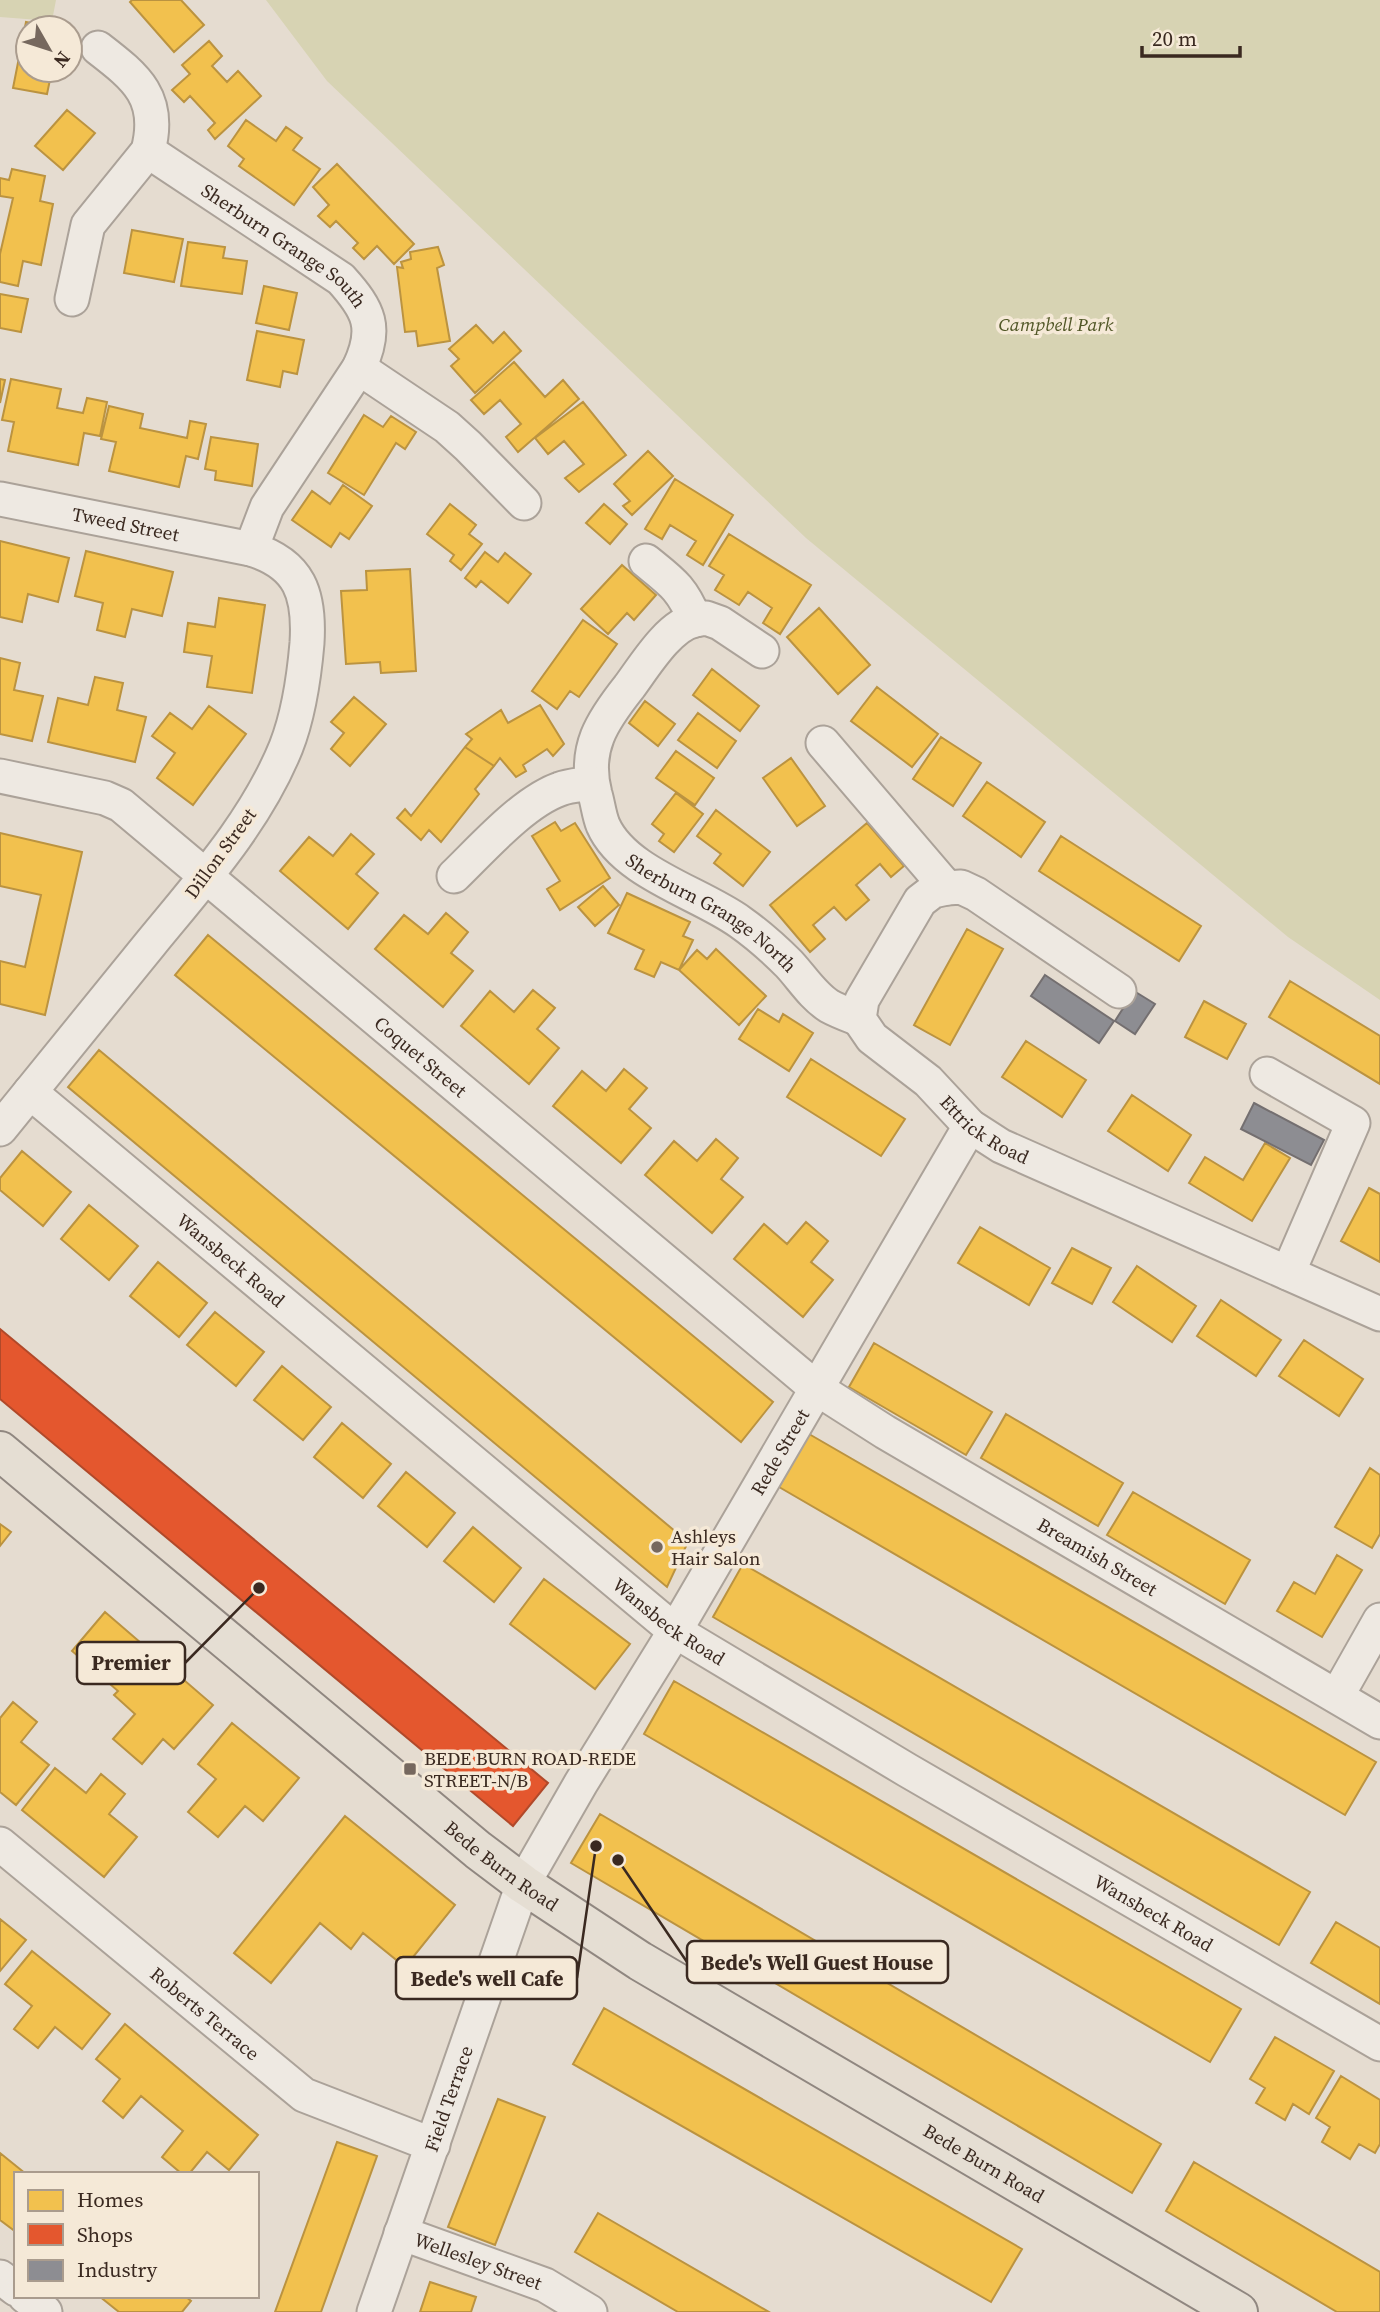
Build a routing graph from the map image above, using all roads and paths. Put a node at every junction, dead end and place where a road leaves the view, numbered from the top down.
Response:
1 (98, 48) dead end
2 (148, 151) junction
3 (72, 299) dead end
4 (359, 368) junction
5 (0, 499) edge
6 (524, 503) dead end
7 (251, 549) junction
8 (646, 561) dead end
9 (695, 620) junction
10 (762, 651) dead end
11 (823, 743) dead end
12 (0, 776) edge
13 (592, 783) junction
14 (206, 876) junction
15 (454, 876) dead end
16 (947, 888) junction
17 (1119, 991) dead end
18 (859, 1019) junction
19 (1267, 1074) dead end
20 (30, 1092) junction
21 (970, 1126) junction
22 (0, 1129) edge
23 (1288, 1273) junction
24 (1380, 1314) edge
25 (816, 1388) junction
26 (0, 1451) edge
27 (1380, 1620) edge
28 (675, 1630) junction
29 (1337, 1696) junction
30 (1380, 1722) edge
31 (0, 1844) edge
32 (523, 1884) junction
33 (1380, 2044) edge
34 (433, 2145) junction
35 (401, 2233) junction
36 (28, 2298) edge
37 (45, 2312) edge
38 (374, 2312) edge
39 (590, 2312) edge
40 (1238, 2312) edge

1 - 2 street
2 - 3 street
2 - 4 street, Sherburn Grange South
4 - 6 street
4 - 7 street, Sherburn Grange South
5 - 7 street, Tweed Street
7 - 14 street, Dillon Street
8 - 9 street
9 - 10 street
9 - 13 street, Sherburn Grange North
11 - 16 street
12 - 14 street, Coquet Street
13 - 15 street
13 - 18 street, Sherburn Grange North
14 - 20 street, Dillon Street
14 - 25 street, Coquet Street
16 - 17 street
16 - 18 street
18 - 21 street, Ettrick Road
19 - 23 street
20 - 22 street, Dillon Street
20 - 28 street, Wansbeck Road
21 - 23 street, Ettrick Road
21 - 25 street, Rede Street
23 - 24 street, Ettrick Road
25 - 28 street, Rede Street
25 - 29 street, Breamish Street
26 - 32 main road, Bede Burn Road
27 - 29 street
28 - 32 street, Rede Street
28 - 33 street, Wansbeck Road
29 - 30 street, Breamish Street
31 - 34 street, Roberts Terrace
32 - 34 street, Field Terrace
32 - 40 main road, Bede Burn Road
34 - 35 street, Field Terrace
35 - 38 street, Field Terrace
35 - 39 street, Wellesley Street
36 - 37 street

